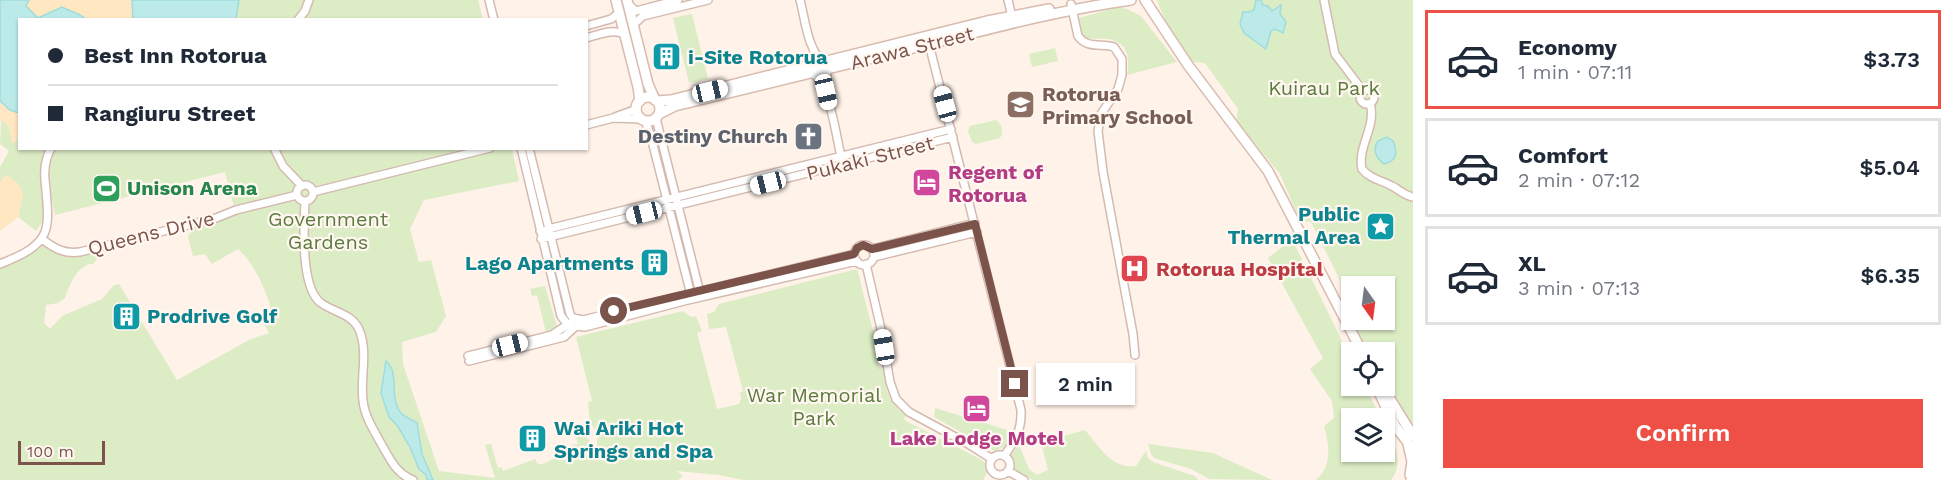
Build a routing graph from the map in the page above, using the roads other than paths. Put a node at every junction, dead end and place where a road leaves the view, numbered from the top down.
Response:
1 (309, 0) edge
2 (489, 0) edge
3 (616, 0) edge
4 (678, 0) edge
5 (708, 0) edge
6 (800, 0) edge
7 (1008, 0) edge
8 (1086, 0) edge
9 (1134, 0) edge
10 (1146, 0) edge
11 (1324, 0) edge
12 (627, 1) edge
13 (1072, 7) junction
14 (619, 13) junction
15 (300, 18) edge
16 (494, 18) edge
17 (1013, 19) junction
18 (588, 25) edge
19 (633, 25) junction
20 (624, 34) junction
21 (588, 38) edge
22 (928, 40) junction
23 (813, 49) junction
24 (826, 66) junction
25 (811, 70) junction
26 (826, 92) junction
27 (656, 101) junction
28 (638, 105) junction
29 (658, 116) junction
30 (613, 118) junction
31 (643, 120) junction
32 (588, 124) edge
33 (952, 133) junction
34 (50, 150) edge
35 (275, 150) edge
36 (482, 150) edge
37 (520, 150) edge
38 (530, 150) edge
39 (842, 161) junction
40 (302, 186) junction
41 (313, 192) junction
42 (297, 195) junction
43 (675, 197) junction
44 (1413, 197) edge
45 (666, 199) junction
46 (305, 201) junction
47 (678, 205) junction
48 (668, 207) junction
49 (975, 224) junction
50 (549, 228) junction
51 (977, 232) junction
52 (540, 235) junction
53 (551, 237) junction
54 (42, 239) junction
55 (873, 253) junction
56 (856, 258) junction
57 (0, 264) edge
58 (866, 264) junction
59 (696, 295) junction
60 (574, 323) junction
61 (1357, 342) edge
62 (1135, 355) dead end
63 (469, 359) dead end
64 (1381, 396) edge
65 (1387, 396) edge
66 (1411, 443) edge
67 (1004, 456) junction
68 (992, 459) junction
69 (1008, 471) junction
70 (992, 477) edge
71 (1410, 477) edge
72 (413, 480) edge
73 (1024, 480) edge

1 - 15 street
2 - 16 street
3 - 14 main road
4 - 12 street
5 - 19 street
6 - 23 street
7 - 17 street
8 - 13 main road, Arawa Street
9 - 10 main road, Arawa Street
9 - 13 main road, Arawa Street
10 - 61 main road
11 - 44 street
12 - 19 main road
13 - 17 main road, Arawa Street
13 - 62 street
14 - 18 street
14 - 20 main road
17 - 22 main road, Arawa Street
19 - 27 main road
20 - 21 street
20 - 28 main road
22 - 24 main road, Arawa Street
22 - 33 street
23 - 24 street
23 - 25 street
24 - 25 main road, Arawa Street
24 - 26 street
25 - 26 street
25 - 27 main road, Arawa Street
25 - 29 main road, Arawa Street
26 - 39 street
27 - 28 main road
27 - 29 main road
28 - 30 street
28 - 31 main road
29 - 31 main road
29 - 43 street
30 - 31 street
30 - 32 street
31 - 45 street
33 - 39 street, Pukaki Street
33 - 49 street
34 - 54 street
35 - 40 street
36 - 41 street
37 - 52 street
38 - 50 street
39 - 43 street, Pukaki Street
39 - 47 street, Pukaki Street
40 - 41 street
40 - 42 street
41 - 46 street
42 - 46 street
42 - 54 street, Queens Drive
43 - 45 street, Pukaki Street
43 - 47 street
45 - 48 street
45 - 50 street, Pukaki Street
46 - 72 street
47 - 48 street, Pukaki Street
47 - 59 street
48 - 53 street, Pukaki Street
48 - 59 street
49 - 51 street
49 - 55 street
50 - 52 street, Pukaki Street
50 - 53 street
51 - 55 street
51 - 67 street
52 - 53 street, Pukaki Street
52 - 60 street
53 - 60 street
54 - 57 street
55 - 56 street
55 - 58 street
56 - 58 street
56 - 59 street
58 - 68 street
59 - 60 street
60 - 63 street
64 - 66 main road
65 - 66 main road
66 - 71 street
67 - 68 street
67 - 69 street
68 - 70 street
69 - 70 street
69 - 73 street

